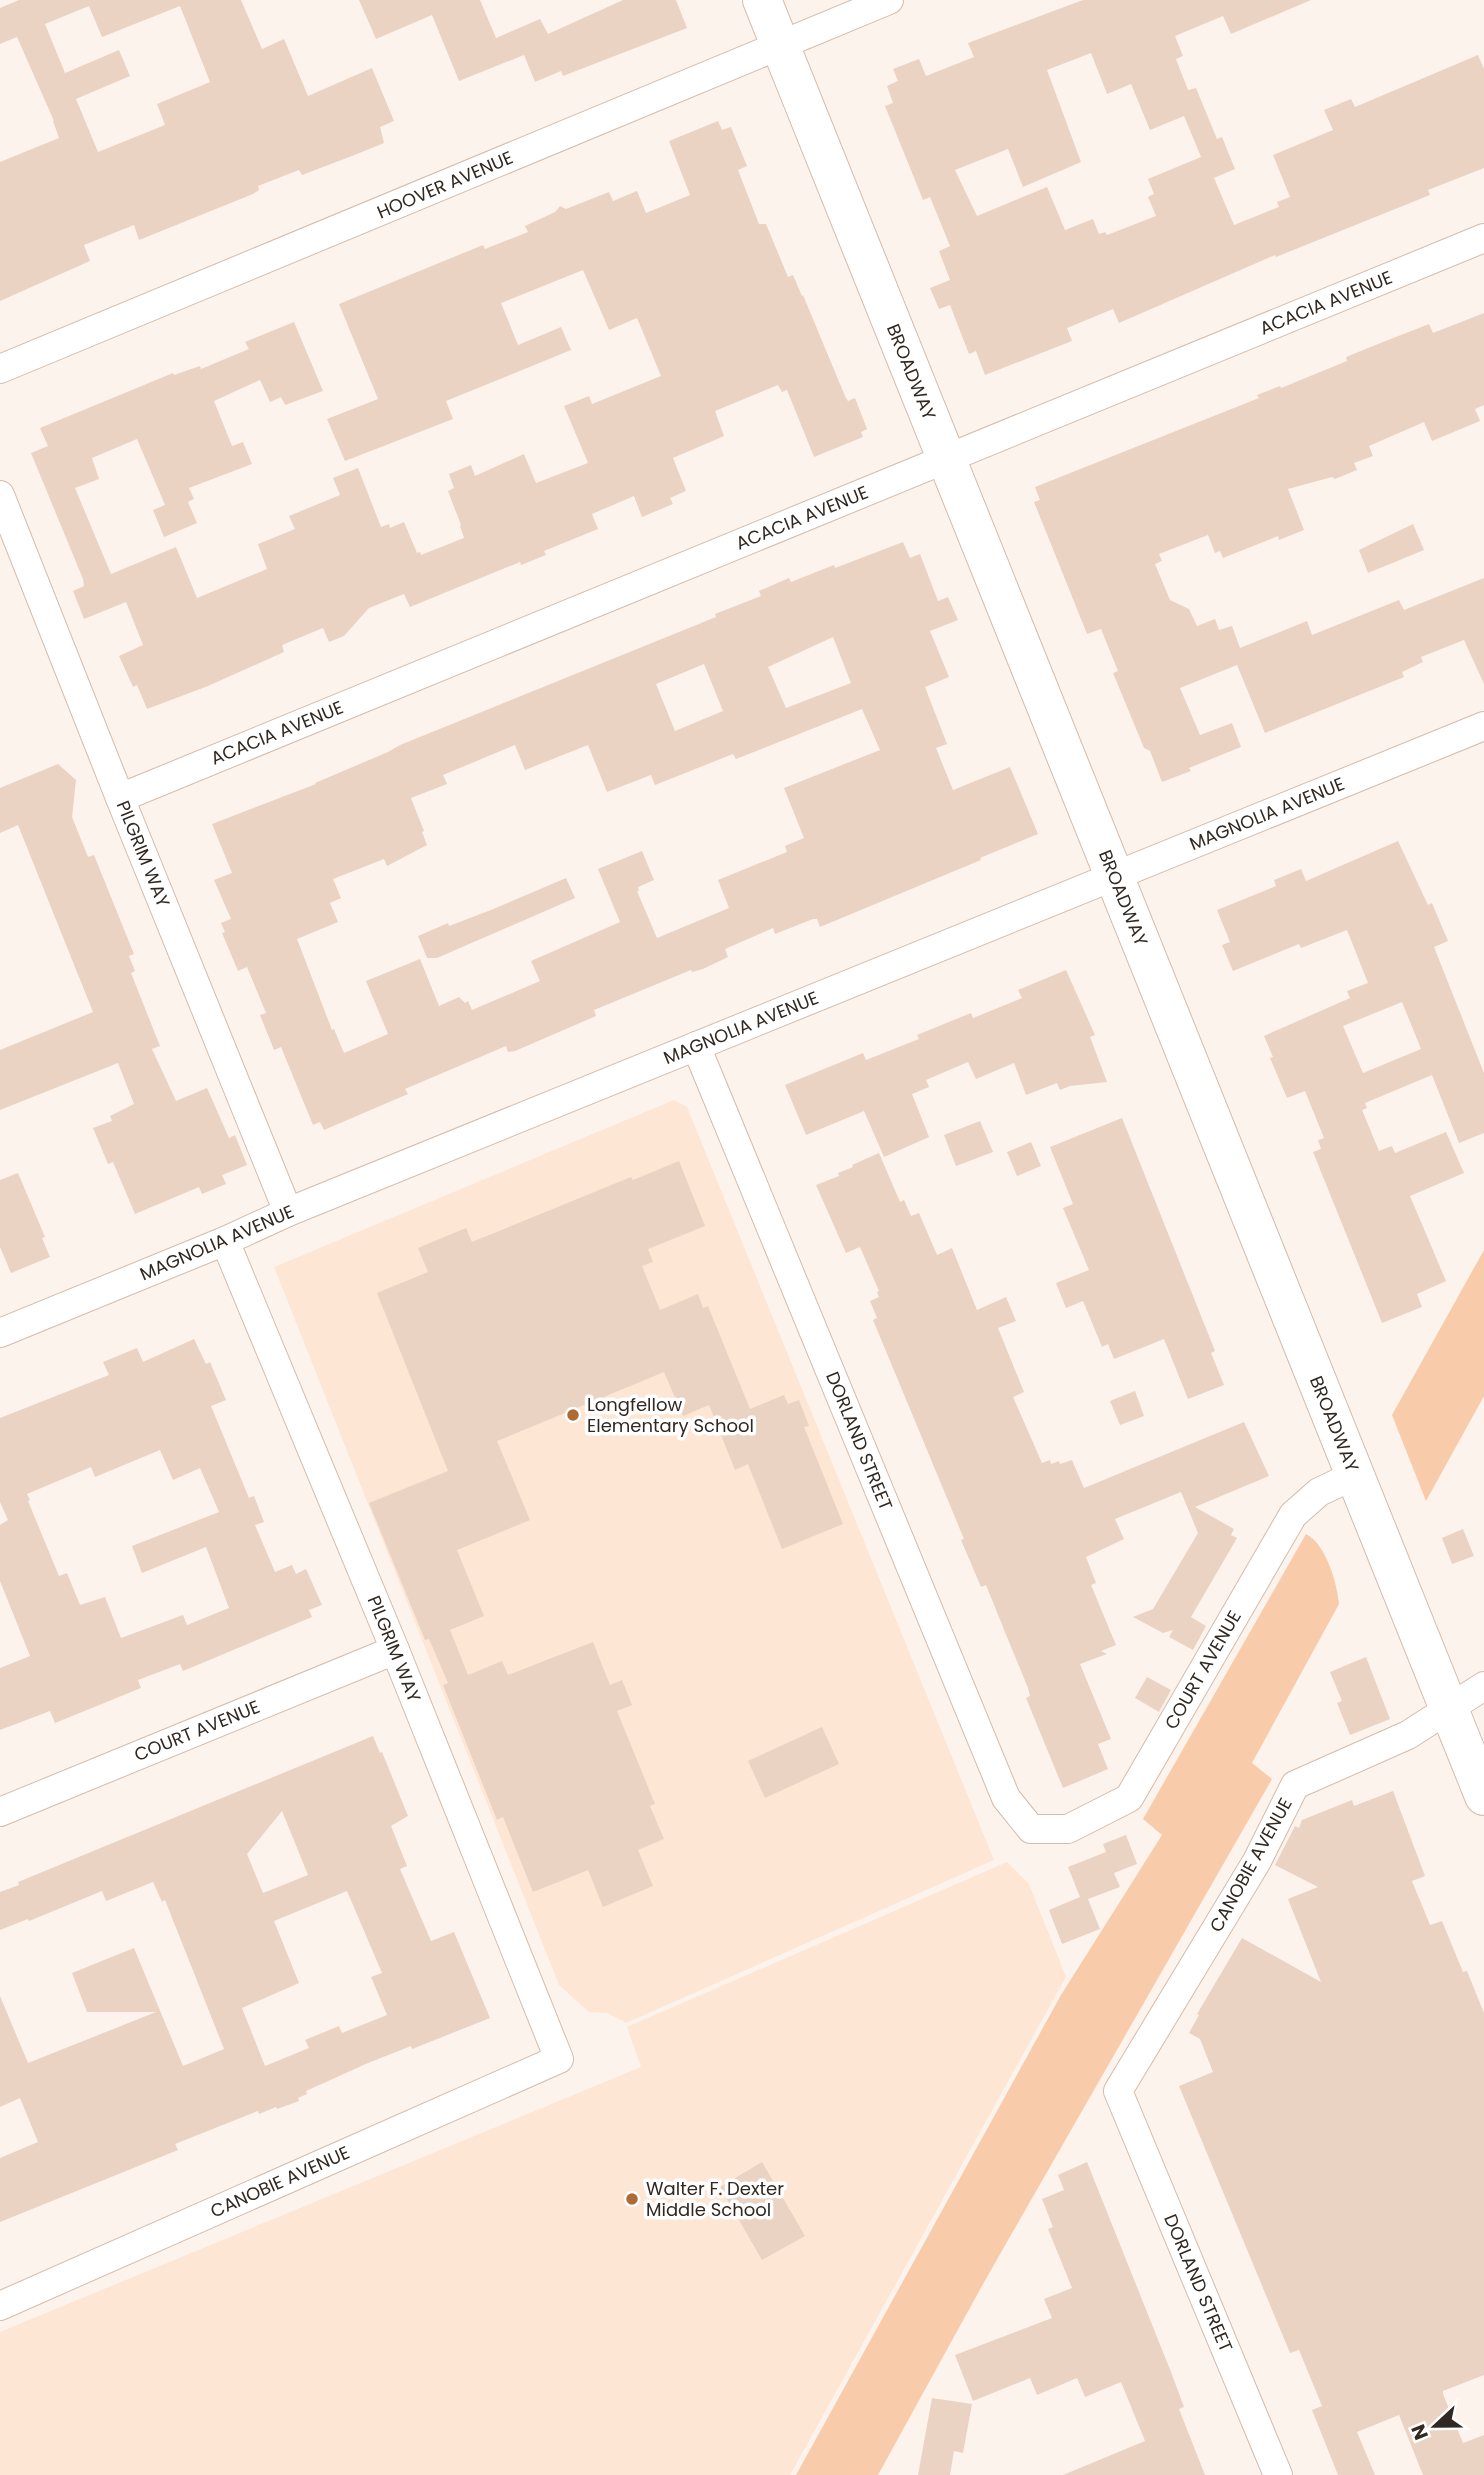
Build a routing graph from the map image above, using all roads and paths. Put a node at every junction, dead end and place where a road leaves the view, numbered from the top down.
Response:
1 (762, 0) edge
2 (889, 0) edge
3 (780, 45) junction
4 (1484, 238) edge
5 (0, 369) edge
6 (946, 459) junction
7 (0, 495) edge
8 (1484, 726) edge
9 (120, 798) junction
10 (1114, 875) junction
11 (696, 1046) junction
12 (288, 1212) junction
13 (225, 1241) junction
14 (0, 1333) edge
15 (1355, 1475) junction
16 (395, 1650) junction
17 (1484, 1686) edge
18 (1449, 1708) junction
19 (1484, 1796) edge
20 (0, 1812) edge
21 (1031, 1829) joint
22 (559, 2059) joint
23 (1118, 2091) joint
24 (0, 2306) edge
25 (1278, 2475) edge

1 - 3 street, BROADWAY
2 - 3 street, HOOVER AVENUE
3 - 5 street, HOOVER AVENUE
3 - 6 street, BROADWAY
4 - 6 street, ACACIA AVENUE
6 - 9 street, ACACIA AVENUE
6 - 10 street, BROADWAY
7 - 9 street, PILGRIM WAY
8 - 10 street, MAGNOLIA AVENUE
9 - 12 street, PILGRIM WAY
10 - 11 street, MAGNOLIA AVENUE
10 - 15 street, BROADWAY
11 - 12 street, MAGNOLIA AVENUE
11 - 21 street, DORLAND STREET
12 - 13 street, MAGNOLIA AVENUE
13 - 14 street, MAGNOLIA AVENUE
13 - 16 street, PILGRIM WAY
15 - 18 street, BROADWAY
15 - 21 street, COURT AVENUE
16 - 20 street, COURT AVENUE
16 - 22 street, PILGRIM WAY
17 - 18 street, CANOBIE AVENUE
18 - 19 street, BROADWAY
18 - 23 street, CANOBIE AVENUE
22 - 24 street, CANOBIE AVENUE
23 - 25 street, DORLAND STREET

